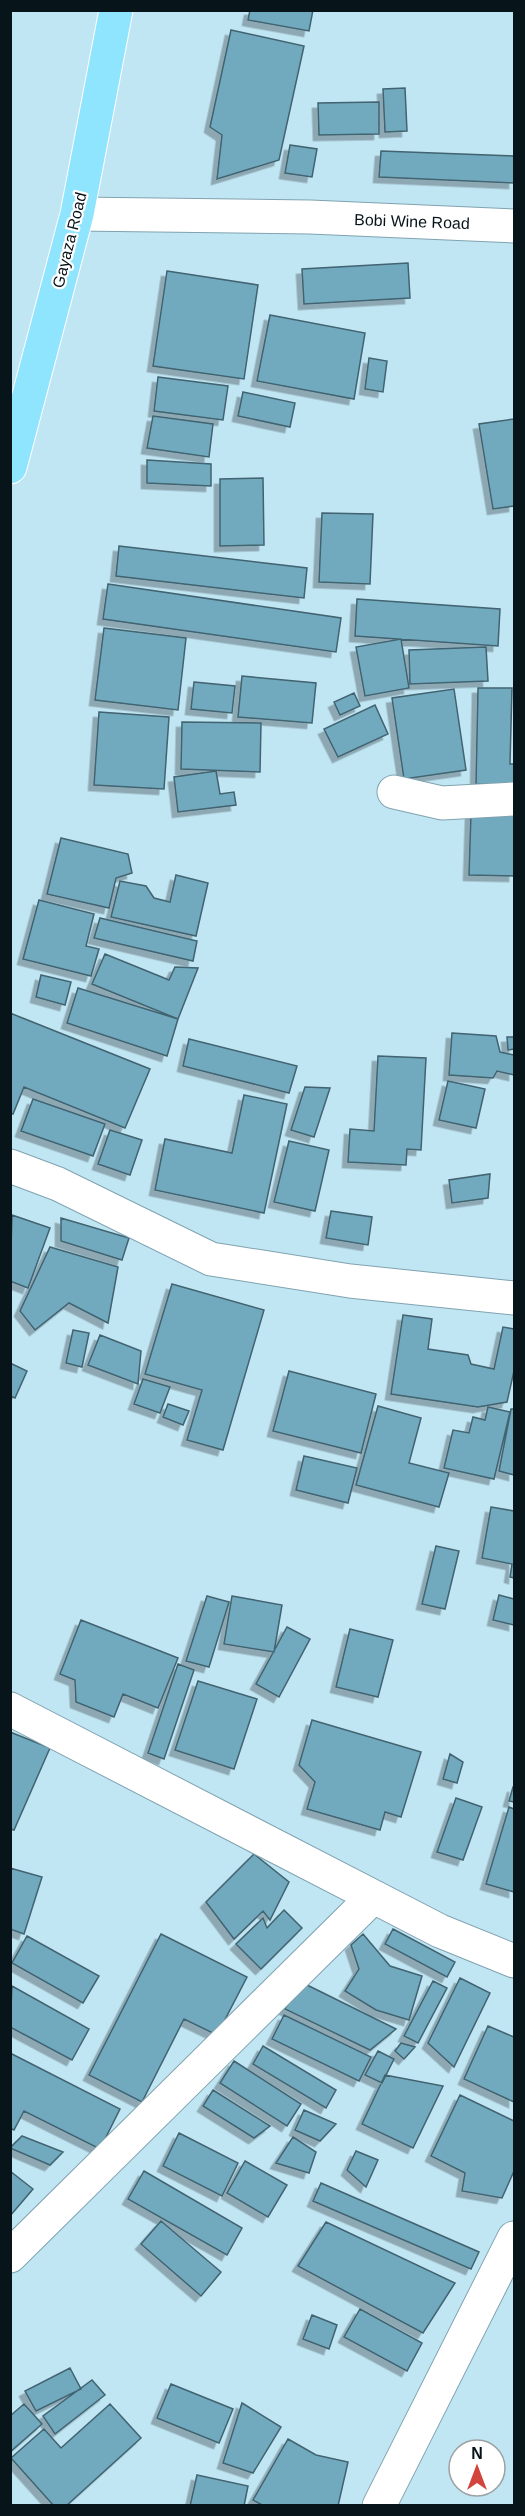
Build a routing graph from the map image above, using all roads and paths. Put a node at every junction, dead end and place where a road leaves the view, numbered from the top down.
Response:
1 (116, 10) edge
2 (77, 214) junction
3 (514, 226) edge
4 (10, 467) edge
5 (394, 792) dead end
6 (514, 799) edge
7 (10, 1166) edge
8 (514, 1298) edge
9 (10, 1709) edge
10 (373, 1897) junction
11 (514, 1961) edge
12 (514, 2238) edge
13 (10, 2256) edge
14 (379, 2505) edge

1 - 2 main road, Gayaza Road
2 - 3 street, Bobi Wine Road
2 - 4 main road, Gayaza Road
5 - 6 street
7 - 8 street
9 - 10 street
10 - 11 street
10 - 13 street
12 - 14 street

